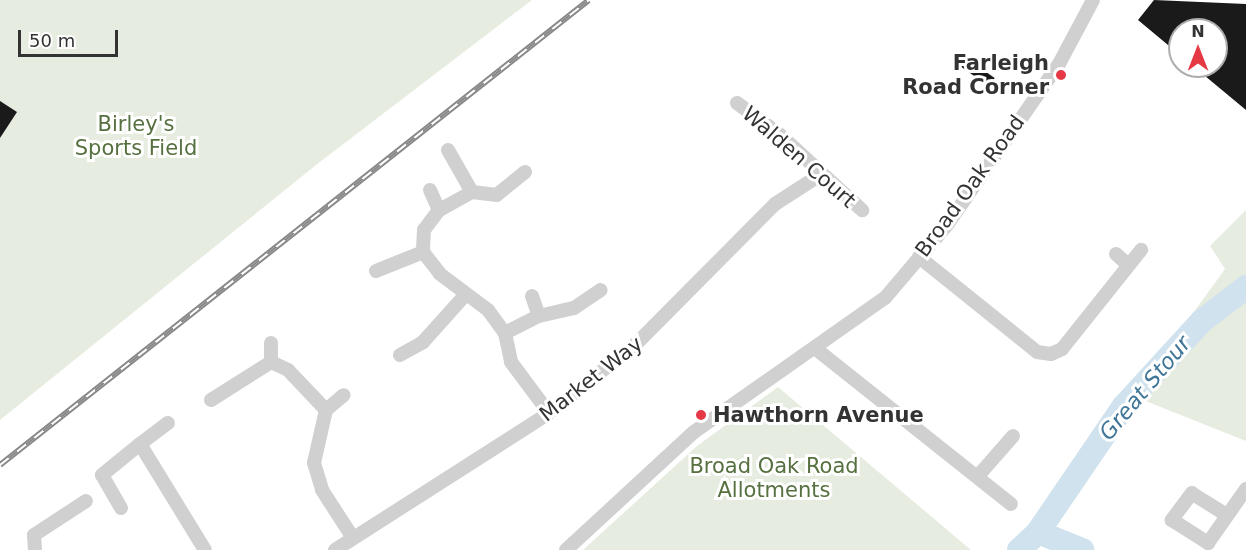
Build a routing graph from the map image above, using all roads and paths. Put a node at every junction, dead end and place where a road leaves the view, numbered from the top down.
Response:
1 (1093, 0) edge
2 (737, 103) dead end
3 (448, 150) dead end
4 (525, 172) dead end
5 (820, 175) junction
6 (430, 190) dead end
7 (472, 192) junction
8 (439, 210) junction
9 (862, 210) dead end
10 (1141, 250) dead end
11 (423, 252) junction
12 (1116, 254) dead end
13 (919, 257) junction
14 (1127, 264) junction
15 (376, 271) dead end
16 (601, 290) dead end
17 (466, 294) junction
18 (532, 296) dead end
19 (539, 316) junction
20 (505, 333) junction
21 (271, 343) dead end
22 (816, 349) junction
23 (400, 355) dead end
24 (271, 362) junction
25 (344, 395) dead end
26 (211, 400) dead end
27 (326, 410) junction
28 (549, 413) junction
29 (168, 423) dead end
30 (1013, 436) dead end
31 (140, 444) junction
32 (978, 476) junction
33 (1246, 489) edge
34 (86, 501) dead end
35 (1011, 504) dead end
36 (121, 508) dead end
37 (1225, 514) dead end
38 (353, 538) junction
39 (35, 550) edge
40 (205, 550) edge
41 (335, 550) edge
42 (566, 550) edge

1 - 13 street, Broad Oak Road
2 - 5 street, Walden Court
3 - 7 street
4 - 7 street
5 - 9 street, Walden Court
5 - 28 street, Market Way
6 - 8 street
7 - 8 street
8 - 11 street
10 - 14 street
11 - 15 street
11 - 17 street
12 - 14 street
13 - 14 street
13 - 22 street, Broad Oak Road
16 - 19 street
17 - 20 street
17 - 23 street
18 - 19 street
19 - 20 street
20 - 28 street
21 - 24 street
22 - 32 street
22 - 42 street, Broad Oak Road
24 - 26 street
24 - 27 street
25 - 27 street
27 - 38 street
28 - 38 street, Market Way
29 - 31 street
30 - 32 street
31 - 36 street
31 - 40 street
32 - 35 street
33 - 37 street
34 - 39 street
38 - 41 street, Market Way

